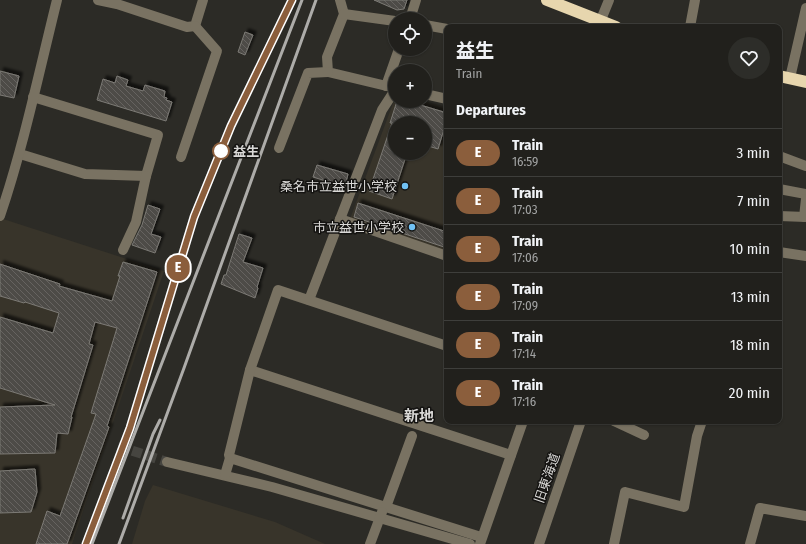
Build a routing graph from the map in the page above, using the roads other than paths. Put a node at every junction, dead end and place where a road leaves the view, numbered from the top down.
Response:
1 (58, 0) edge
2 (98, 0) edge
3 (203, 0) edge
4 (340, 0) edge
5 (416, 0) edge
6 (547, 0) edge
7 (609, 0) edge
8 (695, 0) edge
9 (806, 8) edge
10 (412, 12) edge
11 (344, 14) junction
12 (388, 20) edge
13 (600, 24) edge
14 (691, 24) edge
15 (195, 26) junction
16 (432, 26) edge
17 (444, 28) edge
18 (802, 40) edge
19 (328, 72) junction
20 (784, 77) edge
21 (806, 82) edge
22 (388, 87) edge
23 (432, 96) edge
24 (33, 97) junction
25 (388, 97) edge
26 (444, 98) edge
27 (279, 148) dead end
28 (20, 154) junction
29 (181, 157) dead end
30 (782, 157) edge
31 (806, 166) edge
32 (146, 176) junction
33 (4, 190) edge
34 (782, 190) edge
35 (806, 194) edge
36 (806, 199) edge
37 (0, 216) edge
38 (782, 216) edge
39 (805, 217) edge
40 (340, 219) junction
41 (123, 250) dead end
42 (782, 252) edge
43 (444, 255) edge
44 (806, 256) edge
45 (309, 300) junction
46 (444, 345) edge
47 (250, 370) junction
48 (522, 424) edge
49 (580, 424) edge
50 (620, 424) edge
51 (701, 424) edge
52 (644, 435) dead end
53 (412, 436) dead end
54 (511, 454) junction
55 (230, 458) junction
56 (167, 462) tunnel mouth
57 (225, 476) junction
58 (385, 507) junction
59 (806, 516) edge
60 (380, 517) junction
61 (480, 540) edge
62 (370, 544) edge
63 (470, 544) edge
64 (539, 544) edge
65 (614, 544) edge
66 (750, 544) edge

1 - 24 street
2 - 15 street
3 - 15 street
4 - 11 street
5 - 10 street
6 - 13 highway
7 - 13 street
8 - 14 street
9 - 18 street
11 - 12 street
11 - 19 street
15 - 29 street
16 - 17 street
18 - 20 street
19 - 22 street
19 - 27 street
20 - 21 highway
23 - 26 street
24 - 28 street
24 - 32 street
25 - 40 street
28 - 32 street
28 - 33 street
30 - 31 street
32 - 41 street
33 - 37 street
34 - 35 street
36 - 39 street
38 - 39 street
40 - 43 street
40 - 45 street
42 - 44 street
45 - 46 street
45 - 47 street
47 - 54 street
47 - 55 street
48 - 54 street
49 - 64 street, 旧東海道
50 - 52 street
51 - 65 street
53 - 58 street
54 - 61 street
55 - 57 street
55 - 58 street
56 - 57 street
57 - 60 street
58 - 60 street
58 - 61 street
59 - 66 street
60 - 62 street
60 - 63 street

